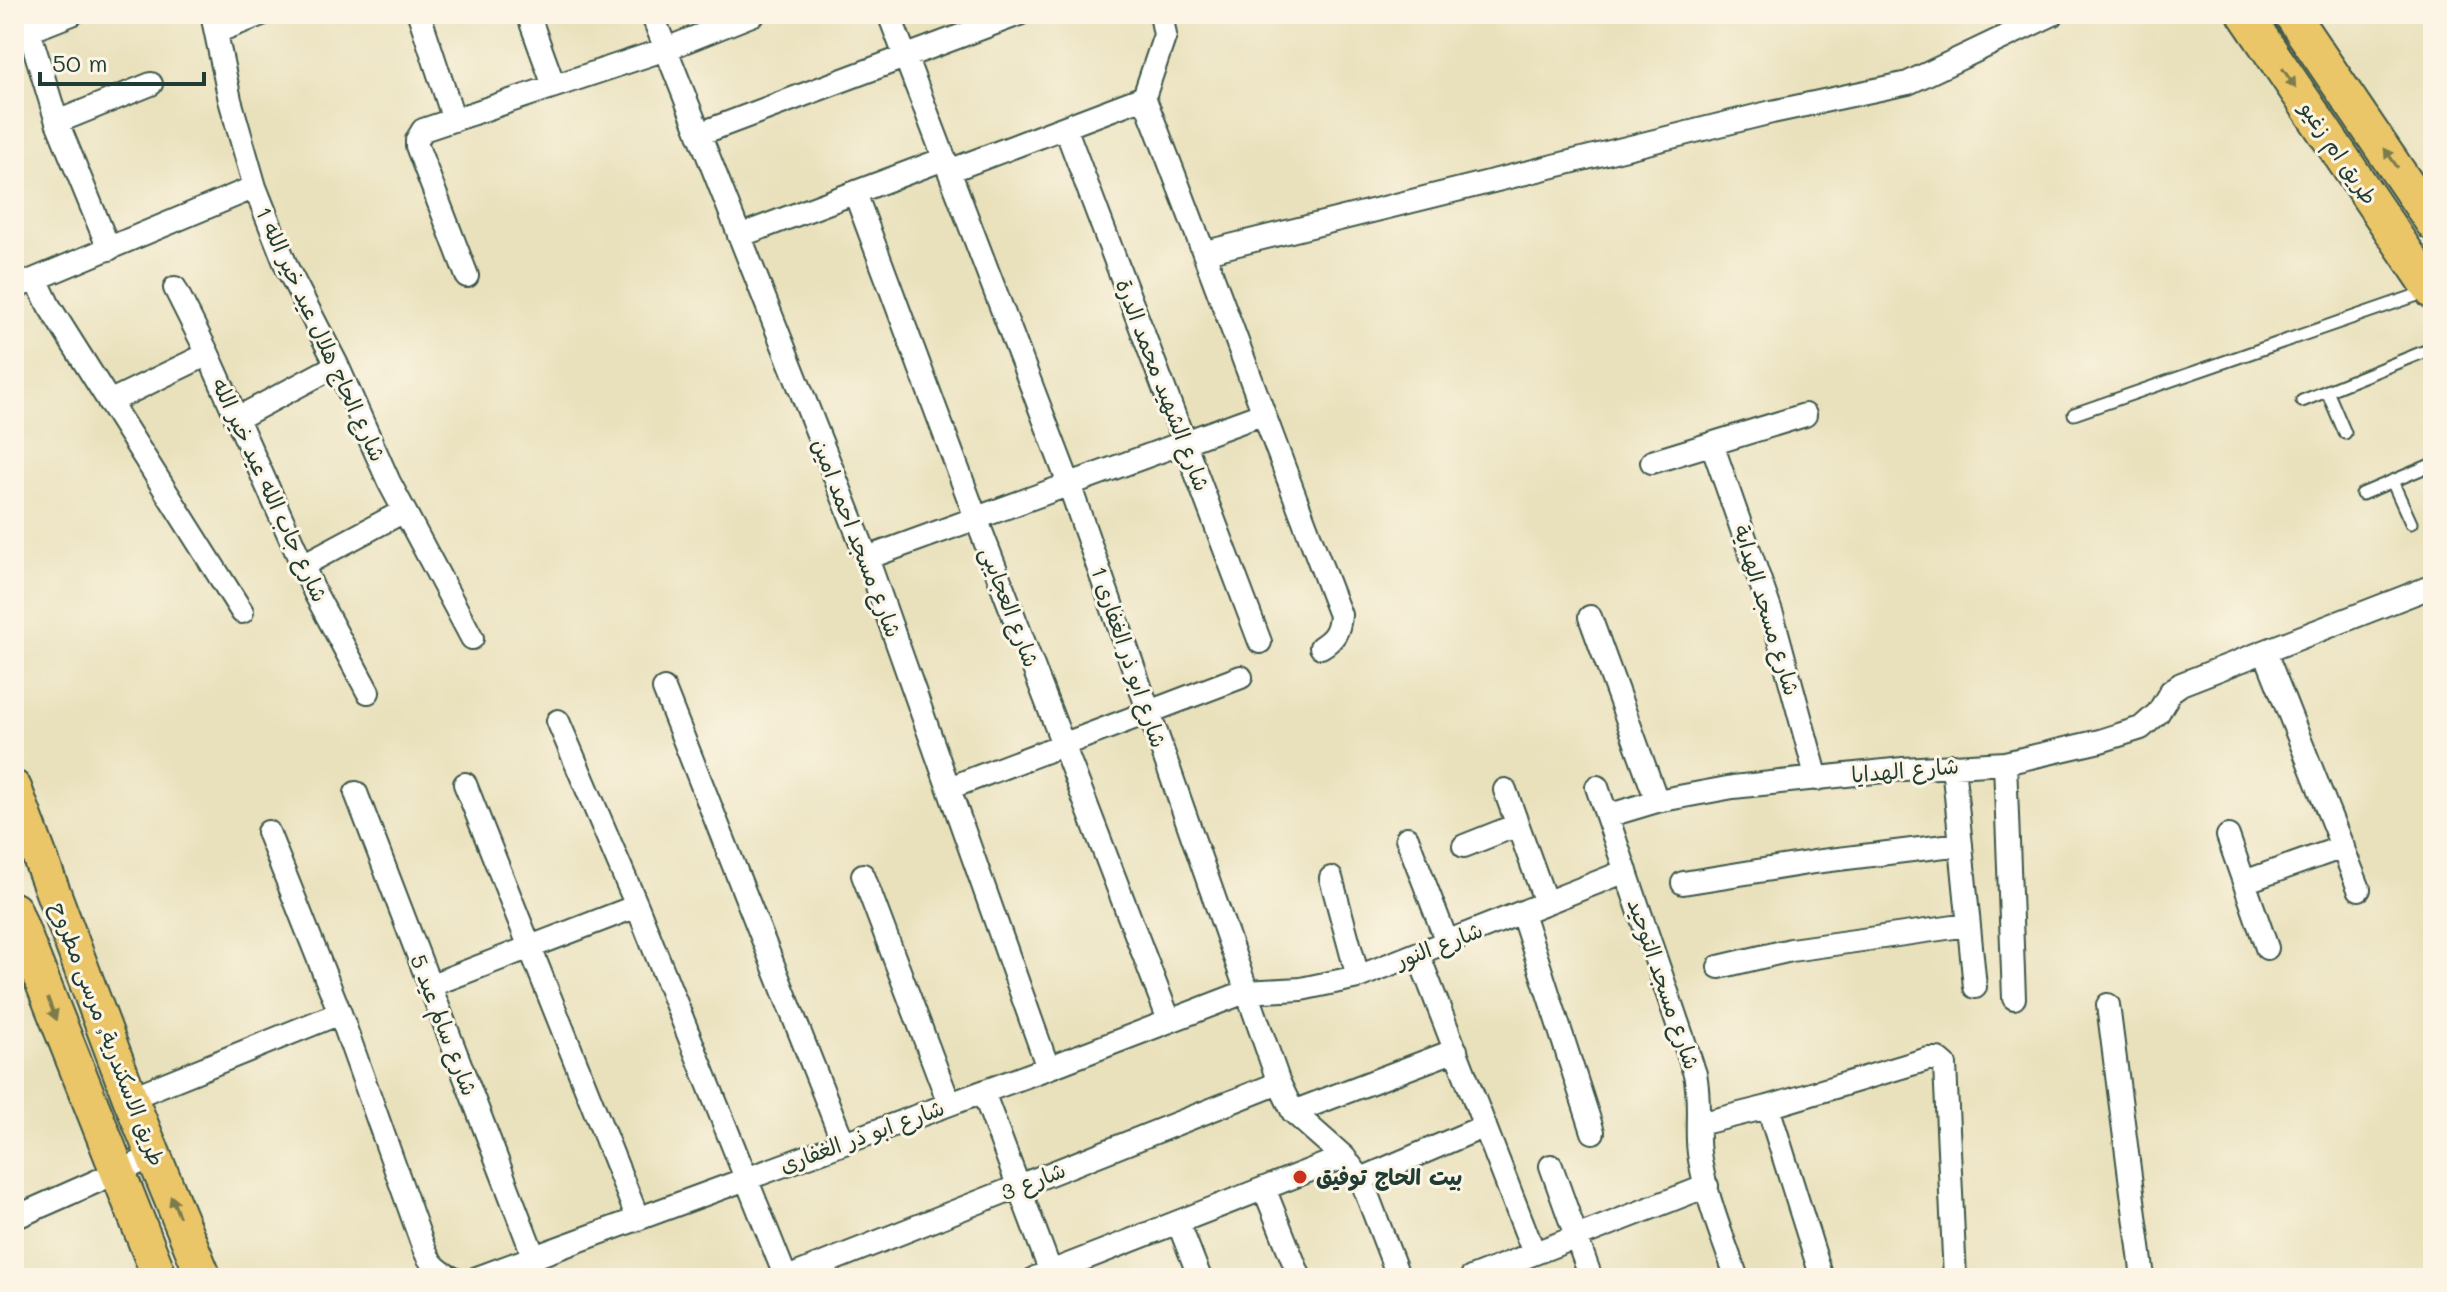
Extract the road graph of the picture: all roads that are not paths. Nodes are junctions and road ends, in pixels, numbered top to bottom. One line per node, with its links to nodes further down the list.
1 (72, 14): 13 (street)
2 (262, 14): 14 (street)
3 (419, 14): 20 (street)
4 (528, 14): 18 (street)
5 (652, 14): 15 (street, شارع مسجد احمد امين)
6 (754, 14): 15 (street)
7 (889, 14): 16 (street, شارع ابو ذر الغفارى 1)
8 (1019, 14): 16 (street)
9 (1161, 14): 19 (street)
10 (2053, 14): 30 (street)
11 (2245, 14): 35 (main road, طريق ام زغيو, one-way to 35)
12 (2291, 14): 27 (main road, طريق ام زغيو, one-way to 12)
13 (27, 22): 21 (street)
14 (214, 23): 25 (street, شارع الحاج هلال عيد خير الله 1)
15 (666, 49): 18 (street); 23 (street, شارع مسجد احمد امين)
16 (907, 57): 23 (street); 24 (street, شارع ابو ذر الغفارى 1)
17 (151, 84): 21 (street)
18 (554, 86): 20 (street)
19 (1144, 97): 22 (street); 30 (street)
20 (454, 120): 31 (street)
21 (57, 122): 29 (street)
22 (1065, 127): 24 (street); 47 (street, شارع الشهيد محمد الدرة)
23 (699, 134): 28 (street, شارع مسجد احمد امين)
24 (946, 165): 26 (street); 52 (street, شارع ابو ذر الغفارى 1)
25 (255, 187): 29 (street); 38 (street, شارع الحاج هلال عيد خير الله 1)
26 (855, 193): 28 (street); 55 (street, شارع العجايبى)
27 (2433, 223)
28 (739, 236): 57 (street, شارع مسجد احمد امين)
29 (109, 249): 32 (street)
30 (1206, 252): 42 (street)
31 (467, 276)
32 (36, 279): 33 (street); 41 (street)
33 (14, 288)
34 (175, 288): 37 (street, شارع جاب الله عيد خير الله)
35 (2432, 291): 43 (lane)
36 (2433, 348): 39 (lane)
37 (208, 354): 41 (street); 45 (street, شارع جاب الله عيد خير الله)
38 (337, 365): 45 (street); 54 (street, شارع الحاج هلال عيد خير الله 1)
39 (2327, 391): 40 (lane); 46 (lane)
40 (2302, 401)
41 (109, 402): 60 (street)
42 (1262, 414): 47 (street); 64 (street)
43 (2074, 414)
44 (1805, 415): 48 (street)
45 (236, 419): 58 (street, شارع جاب الله عيد خير الله)
46 (2345, 433)
47 (1184, 442): 52 (street); 63 (street, شارع الشهيد محمد الدرة)
48 (1712, 444): 49 (street); 74 (street, شارع مسجد الهداية)
49 (1652, 462)
50 (2433, 464): 51 (lane)
51 (2392, 481): 53 (lane); 56 (lane)
52 (1069, 484): 55 (street); 69 (street, شارع ابو ذر الغفارى 1)
53 (2362, 494)
54 (404, 511): 58 (street); 62 (street, شارع الحاج هلال عيد خير الله 1)
55 (976, 518): 57 (street); 71 (street, شارع العجايبى)
56 (2411, 523)
57 (867, 558): 78 (street, شارع مسجد احمد امين)
58 (303, 565): 68 (street, شارع جاب الله عيد خير الله)
59 (2433, 586): 65 (street)
60 (242, 612)
61 (1590, 617): 81 (street)
62 (472, 638)
63 (1260, 642)
64 (1321, 647)
65 (2265, 652): 72 (street, شارع الهدايا); 89 (street)
66 (1241, 677): 69 (street)
67 (664, 689): 125 (street)
68 (368, 692)
69 (1149, 712): 71 (street); 109 (street, شارع ابو ذر الغفارى 1)
70 (558, 721): 97 (street)
71 (1063, 745): 78 (street); 113 (street, شارع العجايبى)
72 (2005, 763): 73 (street, شارع الهدايا); 110 (street)
73 (1953, 765): 74 (street, شارع الهدايا); 87 (street)
74 (1817, 779): 81 (street, شارع الهدايا)
75 (465, 784): 102 (street)
76 (1597, 787): 82 (street, شارع مسجد التوحيد)
77 (14, 788): 118 (main road, طريق الاسكندرية, مرسى مطروح)
78 (949, 788): 115 (street, شارع مسجد احمد امين)
79 (1505, 790): 83 (street)
80 (356, 793): 107 (street, شارع سالم عيد 5)
81 (1657, 801): 82 (street, شارع الهدايا)
82 (1607, 816): 90 (street, شارع مسجد التوحيد)
83 (1517, 825): 88 (street); 96 (street)
84 (268, 832): 112 (street)
85 (2228, 836): 93 (street)
86 (1407, 838): 101 (street)
87 (1961, 844): 94 (street); 100 (street)
88 (1464, 846)
89 (2343, 847): 93 (street); 95 (street)
90 (1626, 871): 96 (street, شارع النور); 122 (street, شارع مسجد التوحيد)
91 (863, 875): 119 (street)
92 (1331, 878): 106 (street)
93 (2244, 882): 103 (street)
94 (1683, 883)
95 (2359, 889)
96 (1546, 903): 99 (street, شارع النور)
97 (637, 906): 102 (street); 130 (street)
98 (14, 910): 129 (main road, طريق الاسكندرية, مرسى مطروح, one-way to 129)
99 (1522, 913): 101 (street, شارع النور); 124 (street)
100 (1968, 925): 105 (street); 108 (street)
101 (1447, 942): 104 (street, شارع النور)
102 (530, 947): 107 (street); 136 (street)
103 (2267, 948)
104 (1418, 954): 106 (street, شارع النور); 114 (street)
105 (1719, 967)
106 (1358, 977): 109 (street, شارع النور)
107 (429, 986): 140 (street, شارع سالم عيد 5)
108 (1975, 987)
109 (1245, 992): 113 (street, شارع ابو ذر الغفارى); 116 (street, شارع ابو ذر الغفارى 1)
110 (2014, 998)
111 (2108, 1005): 155 (street)
112 (340, 1013): 118 (street); 146 (street)
113 (1169, 1020): 115 (street, شارع ابو ذر الغفارى)
114 (1456, 1050): 121 (street); 123 (street)
115 (1048, 1068): 117 (street, شارع ابو ذر الغفارى)
116 (1279, 1083): 121 (street, شارع ابو ذر الغفارى 1); 133 (street, شارع 3)
117 (983, 1092): 119 (street, شارع ابو ذر الغفارى); 133 (street)
118 (130, 1098): 126 (main road, طريق الاسكندرية, مرسى مطروح)
119 (949, 1103): 125 (street, شارع ابو ذر الغفارى)
120 (1768, 1107): 122 (street); 142 (street); 154 (street)
121 (1293, 1112): 127 (street, شارع ابو ذر الغفارى 1)
122 (1699, 1124): 132 (street, شارع مسجد التوحيد)
123 (1485, 1126): 131 (street); 139 (street)
124 (1593, 1132)
125 (843, 1142): 130 (street, شارع ابو ذر الغفارى)
126 (154, 1156): 129 (street); 145 (main road, طريق الاسكندرية, مرسى مطروح, one-way to 126)
127 (1344, 1157): 131 (street, شارع ابو ذر الغفارى 1); 134 (street)
128 (1551, 1166): 138 (street)
129 (117, 1174): 135 (street); 144 (main road, طريق الاسكندرية, مرسى مطروح)
130 (746, 1179): 136 (street, شارع ابو ذر الغفارى); 148 (street)
131 (1361, 1179): 151 (street, شارع ابو ذر الغفارى 1)
132 (1707, 1186): 138 (street); 153 (street, شارع مسجد التوحيد)
133 (1019, 1187): 141 (street); 148 (street, شارع 3)
134 (1264, 1188): 137 (street); 150 (street)
135 (14, 1218)
136 (638, 1219): 140 (street, شارع ابو ذر الغفارى)
137 (1178, 1222): 141 (street); 149 (street)
138 (1576, 1236): 139 (street); 152 (street)
139 (1534, 1253): 143 (street)
140 (532, 1265): 147 (street, شارع ابو ذر الغفارى)
141 (1046, 1276)
142 (1955, 1276)
143 (1474, 1277)
144 (160, 1278)
145 (204, 1278)
146 (452, 1278)
147 (477, 1278)
148 (786, 1278)
149 (1200, 1278)
150 (1300, 1278)
151 (1399, 1278)
152 (1591, 1278)
153 (1737, 1278)
154 (1822, 1278)
155 (2143, 1278)

